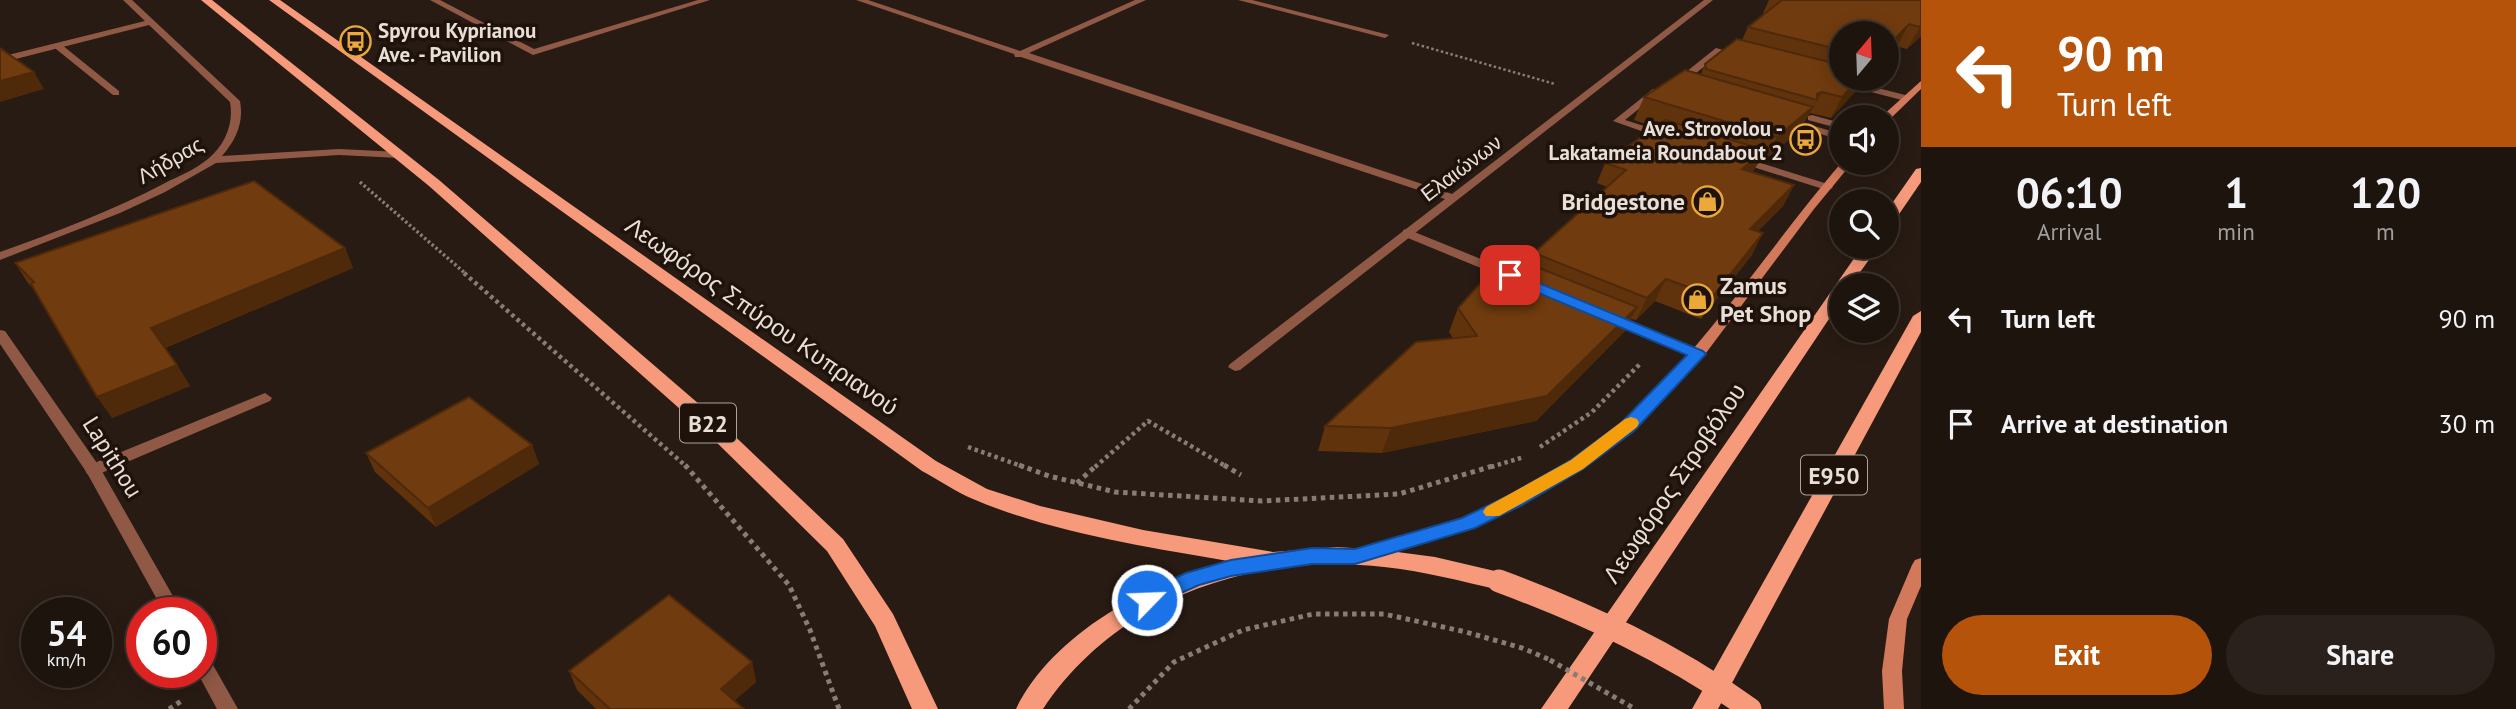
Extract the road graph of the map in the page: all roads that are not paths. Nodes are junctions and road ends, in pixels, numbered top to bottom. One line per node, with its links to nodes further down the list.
1 (127, 0): 10 (street, Λήδρας)
2 (206, 0): 25 (main road, B22)
3 (274, 0): 44 (main road, Λεωφόρος Σπύρου Κυπριανού)
4 (434, 0): 5 (street)
5 (706, 0)
6 (860, 0): 13 (street)
7 (1142, 0): 13 (street)
8 (1242, 0): 11 (street)
9 (1708, 0): 30 (street, Ελαιώνων)
10 (151, 22): 12 (street); 26 (street, Λήδρας)
11 (1385, 35)
12 (59, 47): 15 (street); 18 (street)
13 (1018, 55): 30 (street)
14 (1745, 57): 23 (street)
15 (0, 60)
16 (1826, 78): 19 (street)
17 (1921, 84): 19 (main road)
18 (116, 93)
19 (1906, 98): 20 (main road)
20 (1899, 105)
21 (1829, 124): 22 (street)
22 (1829, 133)
23 (1670, 138)
24 (1722, 154): 29 (street)
25 (400, 155): 26 (street); 49 (main road, B22)
26 (214, 160): 33 (street, Λήδρας)
27 (1921, 172): 31 (main road)
28 (1837, 175): 29 (main road)
29 (1827, 187): 39 (main road)
30 (1453, 198): 32 (street, Ελαιώνων)
31 (1899, 204)
32 (1407, 233): 34 (street); 40 (street, Ελαιώνων)
33 (0, 256)
34 (1523, 281)
35 (1829, 306): 51 (main road, Λεωφόρος Στροβόλου)
36 (1600, 313): 39 (street)
37 (1921, 316): 52 (main road, E950)
38 (0, 334): 42 (street, Lapithou)
39 (1698, 354): 43 (main road)
40 (1235, 367)
41 (265, 398): 42 (street)
42 (93, 470): 46 (street, Lapithou)
43 (1355, 557): 44 (main road); 53 (main road, bridge)
44 (1271, 560): 50 (main road)
45 (1921, 565): 54 (main road)
46 (165, 597)
47 (216, 688): 48 (street)
48 (228, 709)
49 (925, 709)
50 (1029, 709)
51 (1554, 709)
52 (1705, 709)
53 (1750, 709)
54 (1894, 709)

